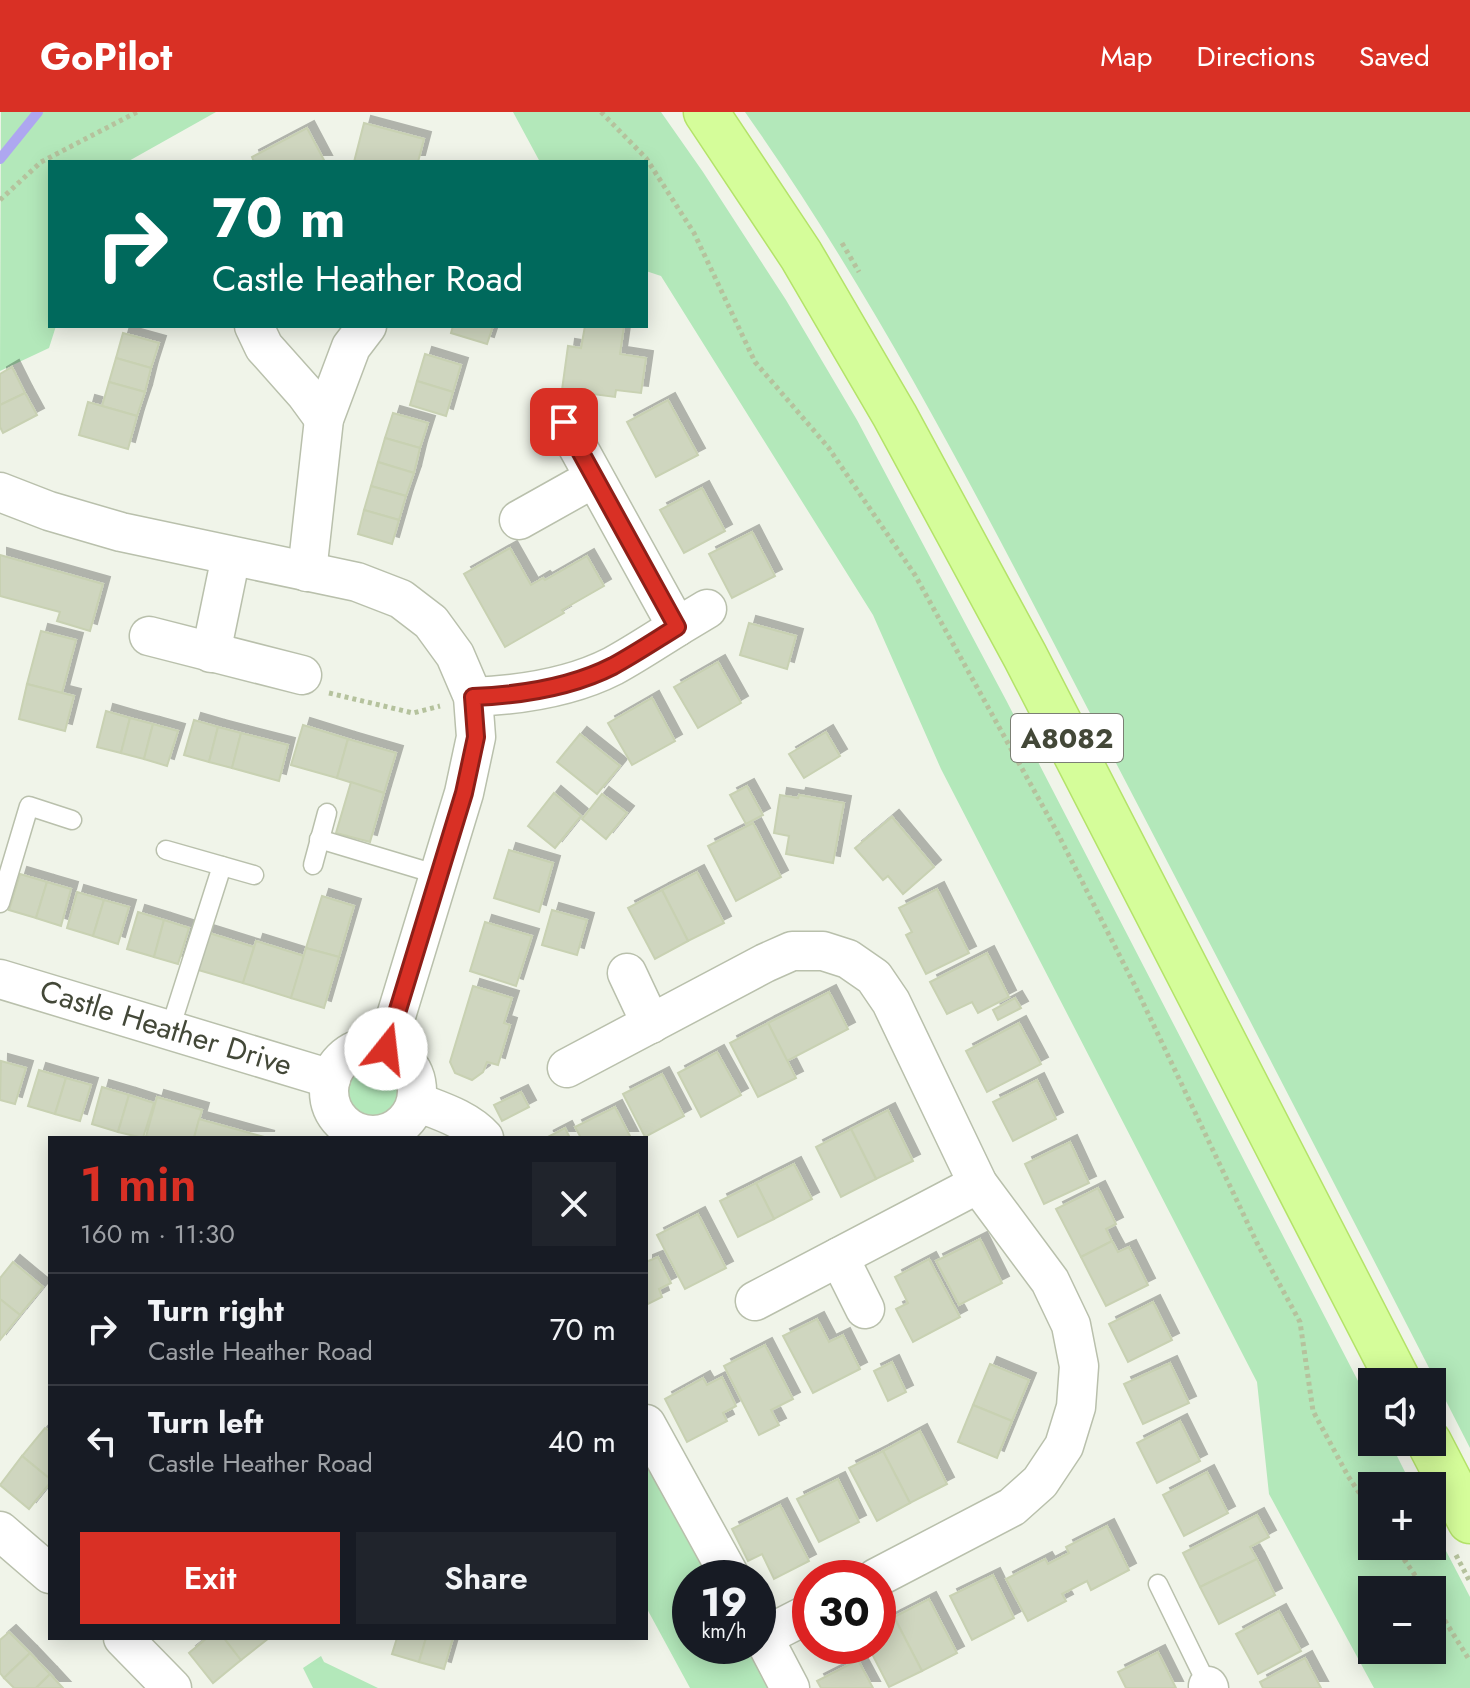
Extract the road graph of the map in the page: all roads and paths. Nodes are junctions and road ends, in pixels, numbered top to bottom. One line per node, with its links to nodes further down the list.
1 (137, 112): 6 (path)
2 (601, 112): 4 (path)
3 (706, 112): 43 (main road, A8082)
4 (647, 160)
5 (648, 161): 46 (path)
6 (0, 200)
7 (255, 328): 9 (street)
8 (365, 328): 9 (street)
9 (324, 419): 15 (street)
10 (564, 422): 11 (street)
11 (594, 478): 13 (street); 19 (street)
12 (0, 492): 14 (street)
13 (519, 520)
14 (231, 556): 15 (street); 17 (street)
15 (307, 572): 19 (street)
16 (149, 636): 17 (street)
17 (211, 653): 18 (street)
18 (302, 675): 19 (path)
19 (473, 697): 27 (street)
20 (327, 813): 22 (lane)
21 (72, 820): 28 (lane)
22 (319, 839): 24 (lane); 27 (lane)
23 (166, 850): 25 (lane)
24 (313, 865)
25 (222, 866): 26 (lane); 32 (lane)
26 (254, 875)
27 (439, 875): 33 (street)
28 (0, 903)
29 (627, 973): 31 (street)
30 (0, 979): 32 (street, Castle Heather Drive)
31 (651, 1024): 34 (street); 39 (street)
32 (170, 1029): 35 (street, Castle Heather Drive)
33 (386, 1049): 35 (street, Castle Heather Drive); 36 (street)
34 (567, 1068)
35 (331, 1079): 37 (street, Castle Heather Drive)
36 (417, 1102): 37 (street, Castle Heather Drive); 38 (street)
37 (358, 1136)
38 (482, 1136)
39 (978, 1184): 40 (street); 50 (street)
40 (839, 1257): 41 (street); 42 (street)
41 (755, 1301)
42 (865, 1309)
43 (1392, 1368)
44 (648, 1428): 49 (street)
45 (1436, 1456): 47 (main road)
46 (1358, 1491)
47 (1470, 1521)
48 (0, 1531): 51 (street)
49 (721, 1560)
50 (896, 1568)
51 (48, 1572)
52 (1158, 1584): 57 (lane)
53 (1446, 1622): 56 (path)
54 (125, 1640): 58 (street)
55 (776, 1661): 59 (street)
56 (1470, 1661)
57 (1208, 1687)
58 (172, 1688)
59 (790, 1688)

